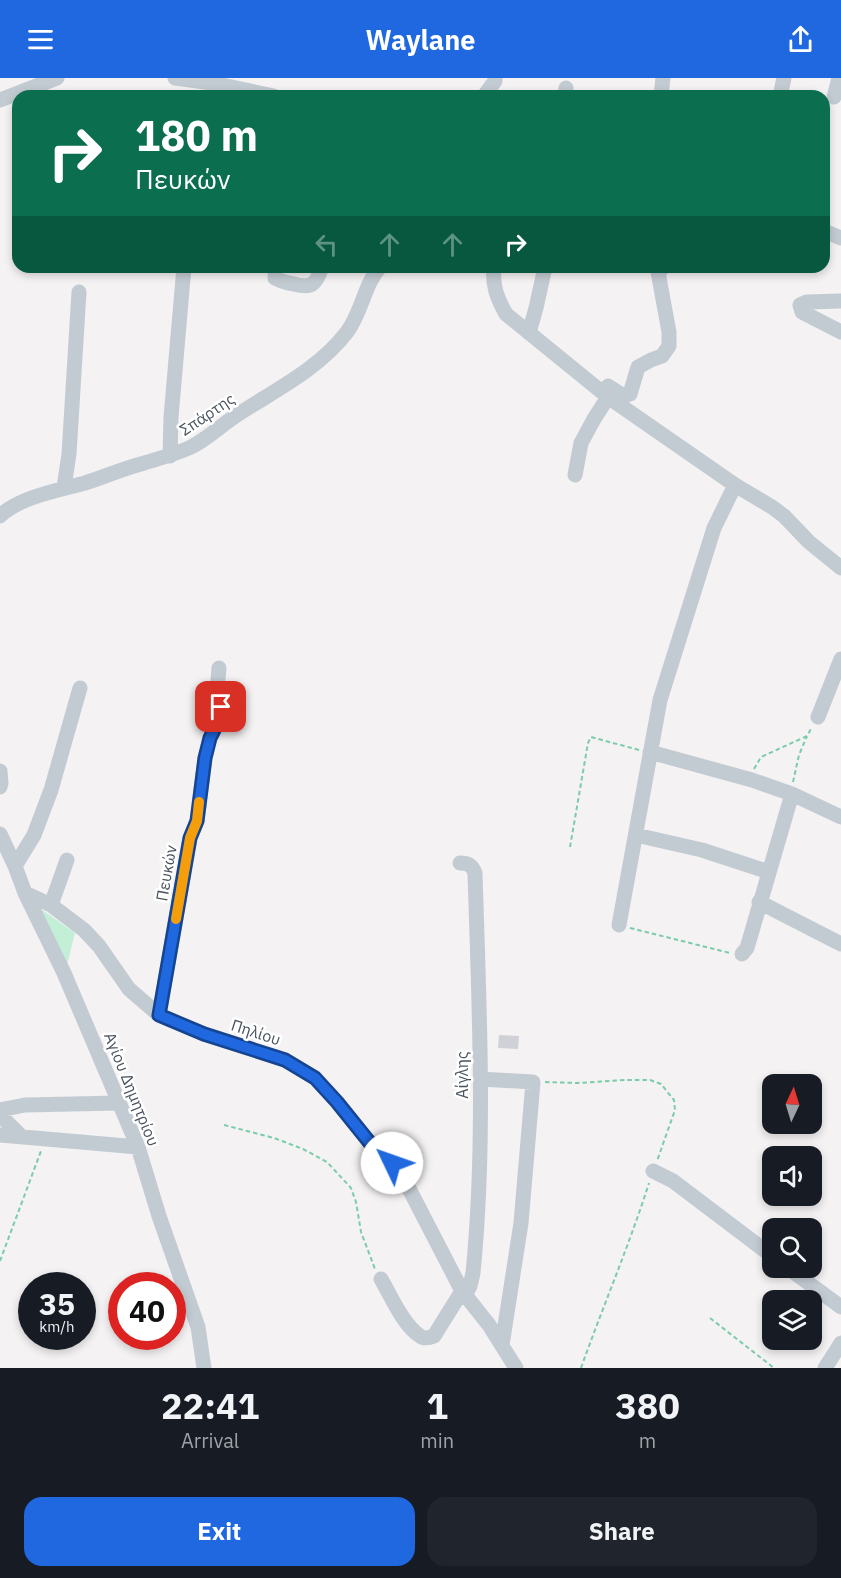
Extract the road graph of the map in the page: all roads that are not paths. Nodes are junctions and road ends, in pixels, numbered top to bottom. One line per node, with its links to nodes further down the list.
1 (57, 78): 4 (street)
2 (175, 78): 5 (street)
3 (839, 78): 6 (street)
4 (26, 90)
5 (211, 90)
6 (834, 97)
7 (183, 273): 22 (street)
8 (275, 273): 9 (street)
9 (319, 273)
10 (376, 273): 22 (street, Σπάρτης)
11 (494, 273): 17 (street)
12 (544, 273): 17 (street)
13 (658, 273): 19 (street)
14 (79, 292): 25 (street)
15 (841, 301): 16 (street)
16 (841, 332)
17 (529, 333): 18 (street)
18 (582, 375): 19 (street); 20 (street)
19 (630, 394): 21 (street)
20 (608, 397): 21 (street); 23 (street)
21 (646, 423): 24 (street)
22 (170, 456): 25 (street, Σπάρτης)
23 (575, 475)
24 (735, 485): 27 (street); 32 (street)
25 (63, 487): 26 (street, Σπάρτης)
26 (0, 516)
27 (841, 568)
28 (841, 661): 31 (street)
29 (219, 668): 49 (street, Πευκών)
30 (80, 688): 39 (street)
31 (818, 717)
32 (650, 752): 35 (street); 38 (street)
33 (0, 771): 34 (street)
34 (0, 787)
35 (792, 794): 36 (street); 42 (street)
36 (841, 817)
37 (0, 834): 39 (street, Αγίου Δημητρίου)
38 (636, 835): 42 (street); 46 (street)
39 (8, 856): 43 (street, Αγίου Δημητρίου)
40 (67, 860): 45 (street)
41 (460, 863): 50 (street, Αίγλης)
42 (769, 872): 44 (street)
43 (25, 893): 45 (street, Πηλίου); 51 (street, Αγίου Δημητρίου)
44 (759, 902): 47 (street); 48 (street)
45 (51, 905): 49 (street, Πηλίου)
46 (619, 925)
47 (841, 944)
48 (742, 954)
49 (159, 1015): 61 (street, Πηλίου)
50 (480, 1079): 61 (street, Αίγλης); 64 (street)
51 (119, 1103): 52 (street); 56 (street, Αγίου Δημητρίου)
52 (0, 1110)
53 (0, 1115): 55 (street)
54 (0, 1135): 55 (street)
55 (22, 1137): 56 (street)
56 (138, 1147): 65 (street, Αγίου Δημητρίου)
57 (653, 1171): 58 (street)
58 (762, 1248)
59 (802, 1278): 62 (street)
60 (381, 1279): 61 (street, Αίγλης)
61 (463, 1294): 64 (street, Πηλίου)
62 (841, 1307)
63 (841, 1343): 67 (street)
64 (502, 1345): 66 (street, Πηλίου)
65 (204, 1368)
66 (516, 1368)
67 (825, 1368)

